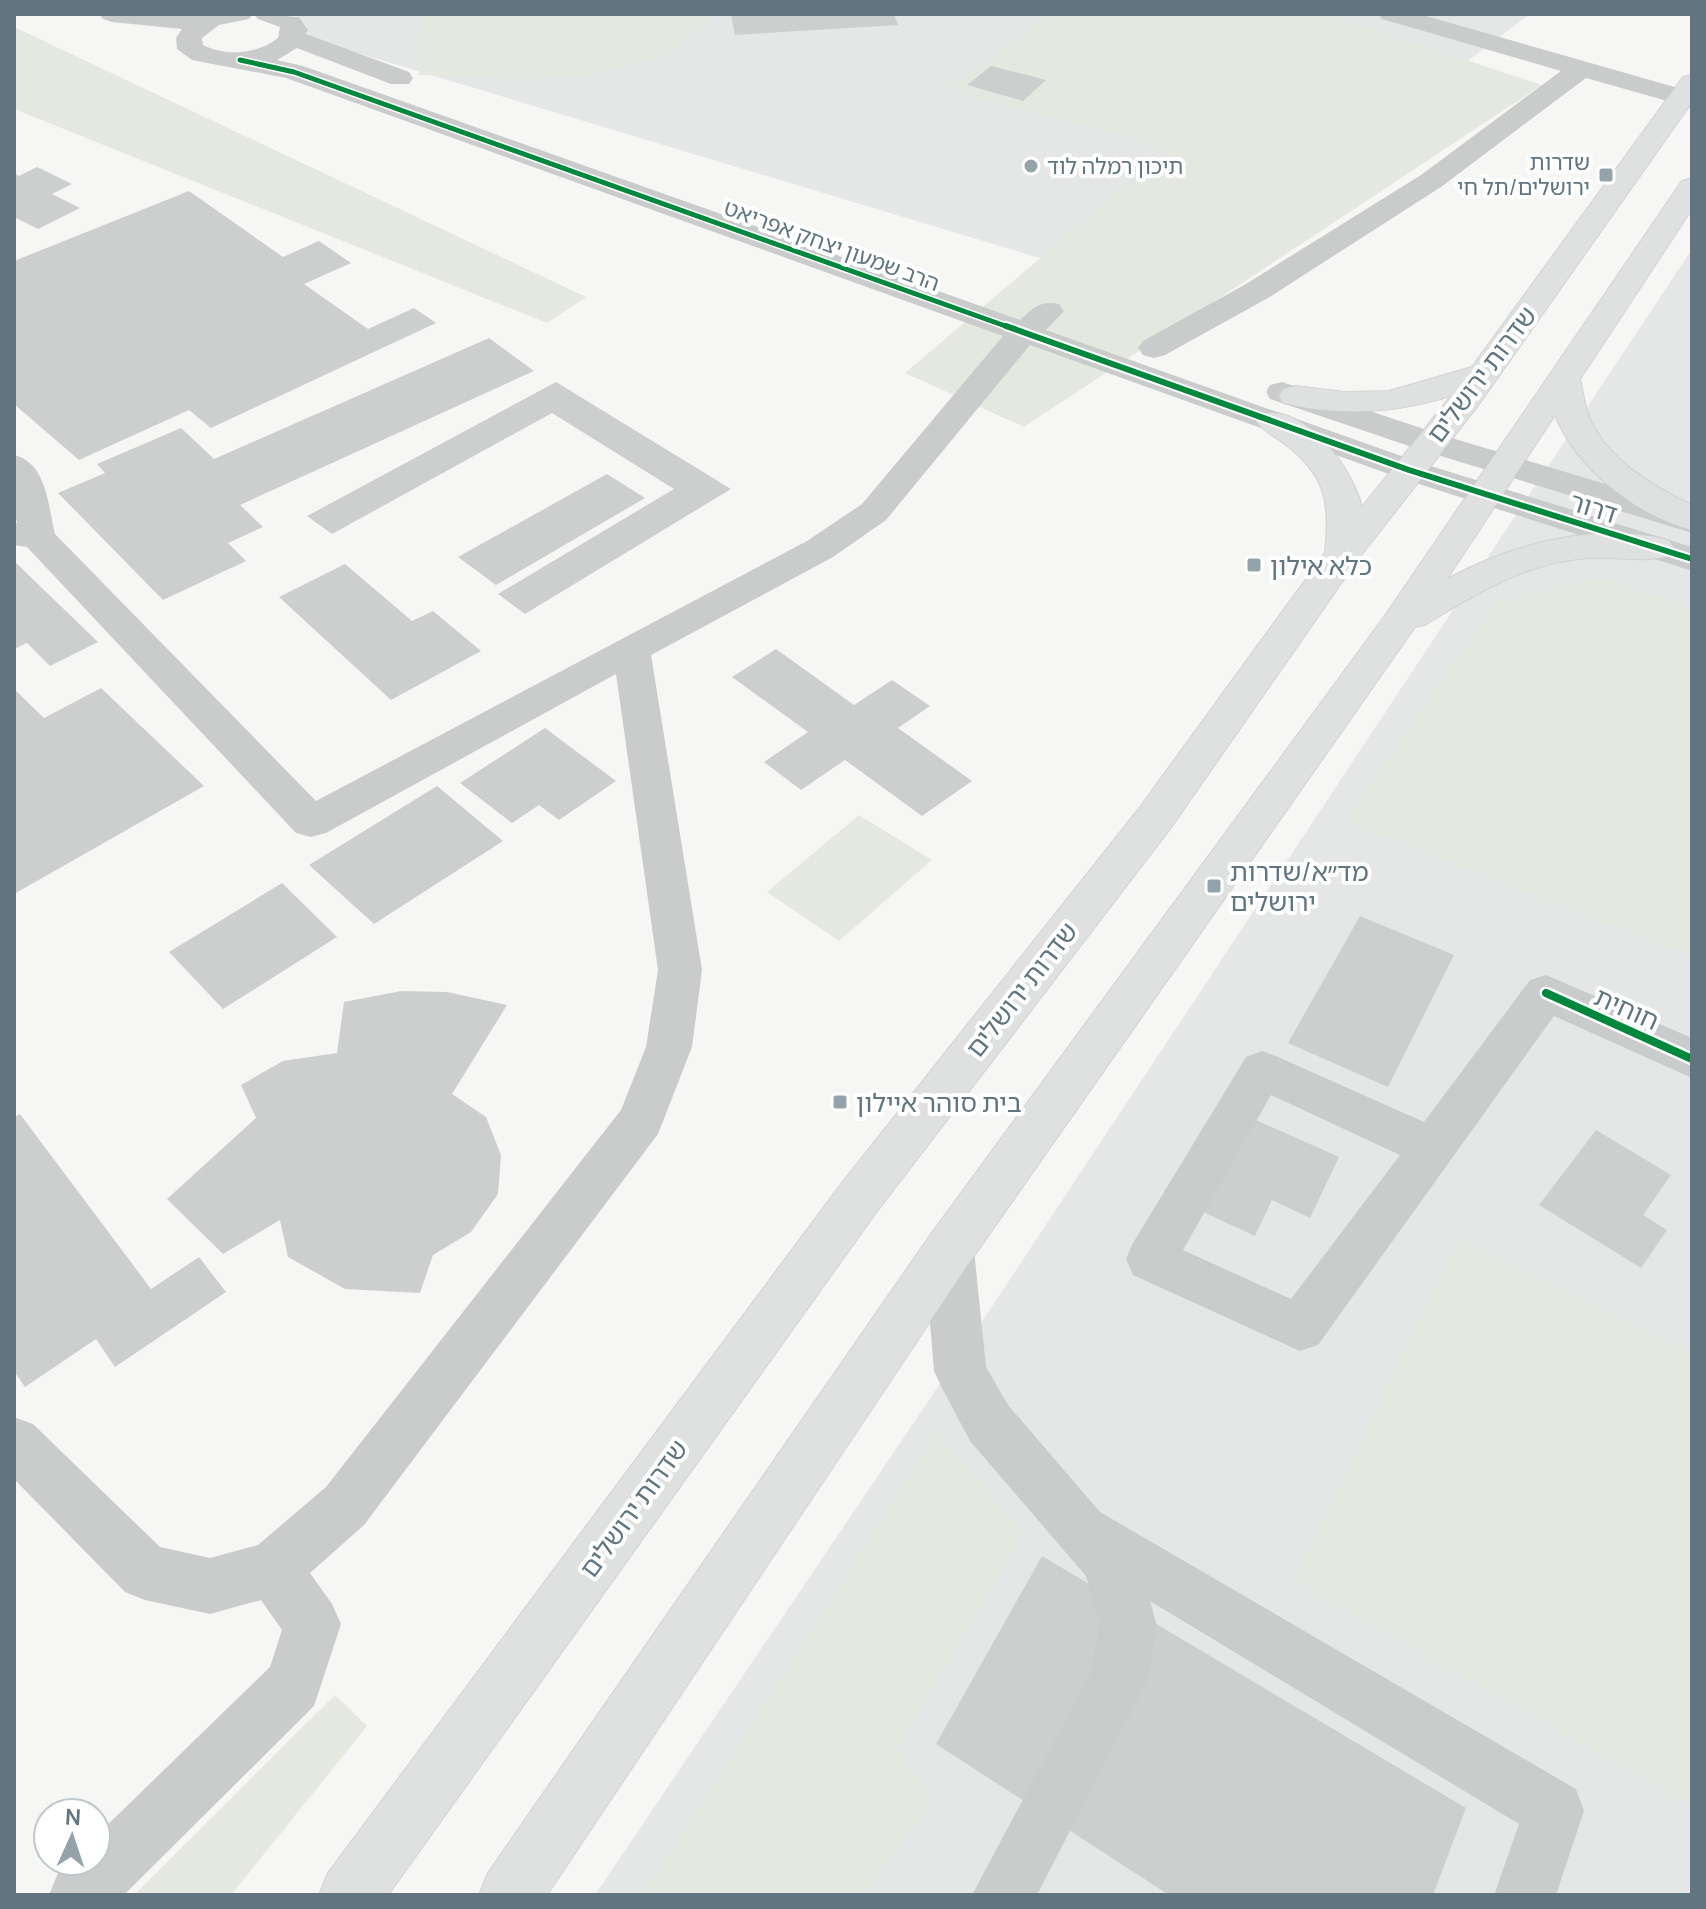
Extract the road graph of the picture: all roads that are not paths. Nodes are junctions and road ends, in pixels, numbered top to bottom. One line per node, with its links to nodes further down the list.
1 (110, 14): 5 (street); 7 (street)
2 (240, 14): 5 (street)
3 (267, 14): 6 (street)
4 (1391, 14): 9 (street)
5 (203, 23): 7 (street)
6 (293, 38): 8 (street); 10 (street)
7 (190, 49): 8 (street, הרב שמעון יצחק אפריאט)
8 (240, 60): 13 (street, הרב שמעון יצחק אפריאט)
9 (1582, 68): 11 (street); 14 (street)
10 (434, 90)
11 (1689, 94): 15 (main road, שדרות ירושלים)
12 (1692, 187): 16 (main road)
13 (1041, 316): 18 (street, הרב שמעון יצחק אפריאט); 29 (street)
14 (1196, 362)
15 (1483, 374): 18 (main road); 19 (main road, שדרות ירושלים)
16 (1564, 380): 21 (main road); 23 (main road)
17 (1252, 382): 18 (street, הרב שמעון יצחק אפריאט)
18 (1284, 408): 19 (street, הרב שמעון יצחק אפריאט); 26 (main road)
19 (1420, 456): 21 (street, דרור); 22 (street, דרור); 26 (main road, שדרות ירושלים)
20 (14, 465): 24 (street)
21 (1505, 466): 22 (main road); 23 (street, דרור)
22 (1484, 494): 25 (street, דרור); 28 (main road)
23 (1692, 521)
24 (26, 535): 29 (street)
25 (1656, 548): 27 (street, דרור); 28 (main road)
26 (1343, 554): 37 (main road, שדרות ירושלים)
27 (1692, 559)
28 (1397, 626): 32 (main road)
29 (631, 649): 35 (street)
30 (1692, 1059): 31 (street, חוחית)
31 (1433, 1148): 31 (street)
32 (949, 1250): 34 (street); 38 (main road)
33 (14, 1442): 35 (street)
34 (1075, 1525): 39 (street); 40 (street)
35 (273, 1569): 36 (street)
36 (80, 1895)
37 (350, 1895)
38 (510, 1895)
39 (1003, 1895)
40 (1525, 1895)

